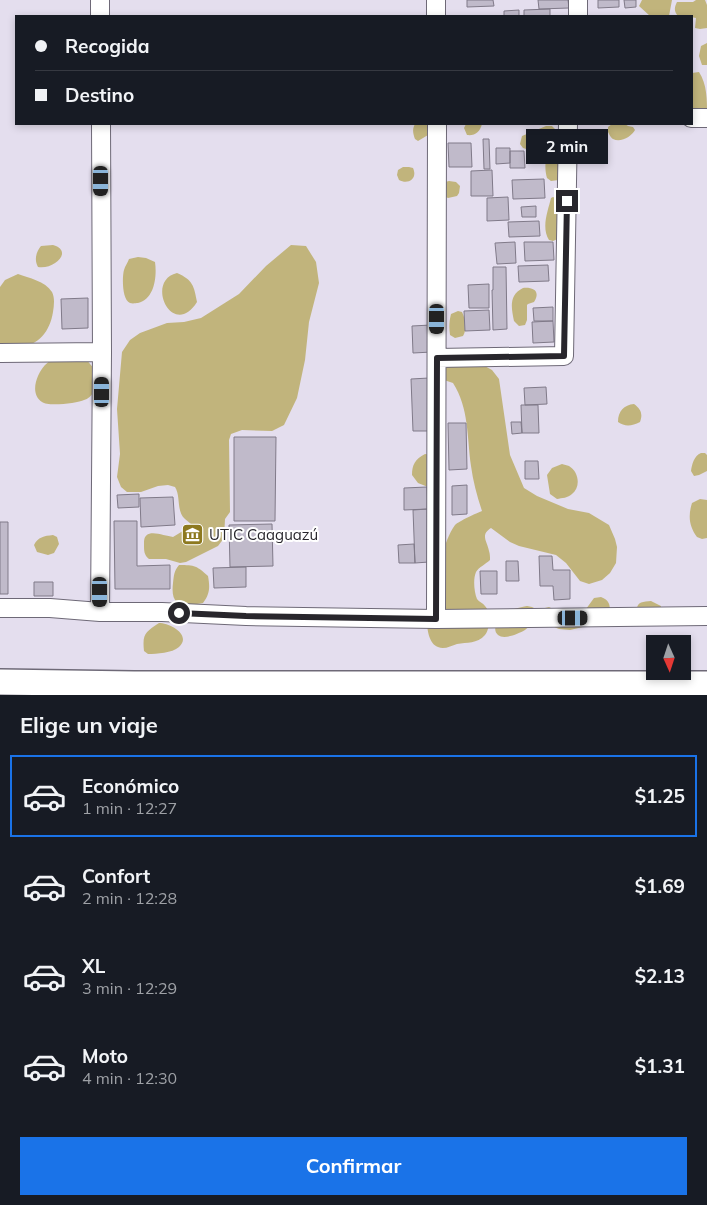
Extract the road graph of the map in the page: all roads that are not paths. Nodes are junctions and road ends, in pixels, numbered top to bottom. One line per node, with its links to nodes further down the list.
1 (100, 0): 4 (street)
2 (436, 0): 5 (street)
3 (578, 0): 6 (street)
4 (100, 15)
5 (436, 15)
6 (578, 15)
7 (693, 118): 8 (street)
8 (707, 118)
9 (101, 125): 13 (street)
10 (437, 125): 14 (street)
11 (568, 125): 14 (street)
12 (0, 352): 13 (street)
13 (102, 352): 16 (street)
14 (437, 358): 18 (street)
15 (0, 608): 16 (street)
16 (100, 612): 18 (street)
17 (707, 616): 18 (street)
18 (436, 619)
19 (0, 682): 20 (highway)
20 (707, 684)

